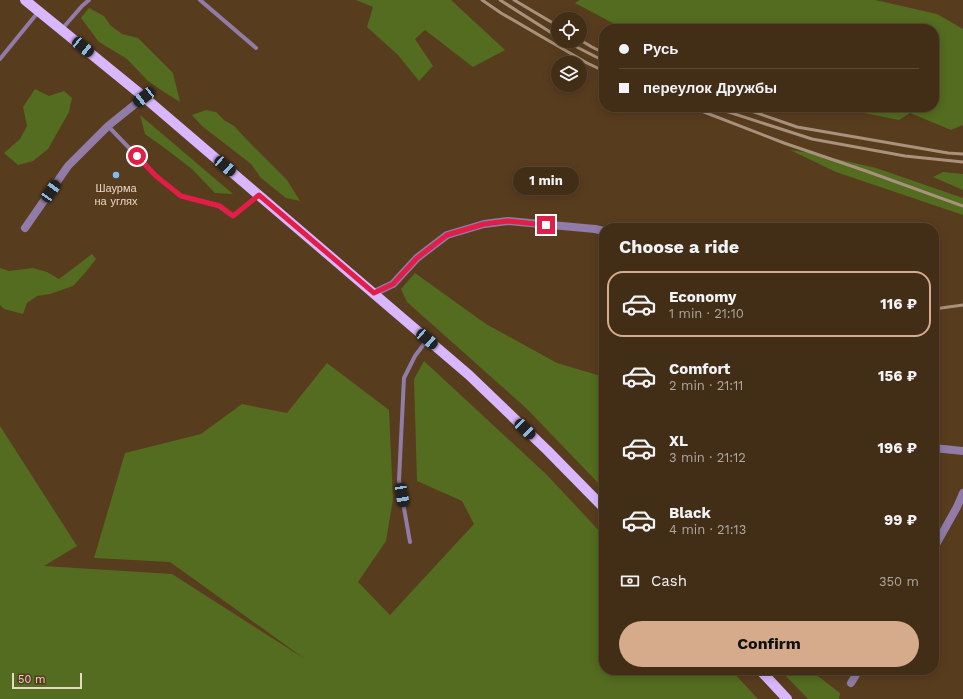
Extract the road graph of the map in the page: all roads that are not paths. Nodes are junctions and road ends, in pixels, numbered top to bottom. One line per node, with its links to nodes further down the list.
1 (25, 0): 4 (main road)
2 (89, 0): 5 (lane)
3 (200, 0): 6 (lane)
4 (40, 11): 5 (main road); 7 (lane)
5 (62, 29): 8 (main road)
6 (256, 48)
7 (0, 59)
8 (144, 97): 9 (street); 10 (main road)
9 (108, 126): 10 (lane); 11 (street)
10 (259, 195): 13 (main road)
11 (25, 228)
12 (599, 230): 13 (street)
13 (374, 293): 14 (main road)
14 (427, 339): 18 (main road); 20 (lane)
15 (939, 448): 16 (street)
16 (963, 450)
17 (963, 493): 19 (street)
18 (599, 503)
19 (939, 539)
20 (410, 542)
21 (765, 675): 24 (main road)
22 (856, 675): 23 (street)
23 (851, 683)
24 (787, 699)

